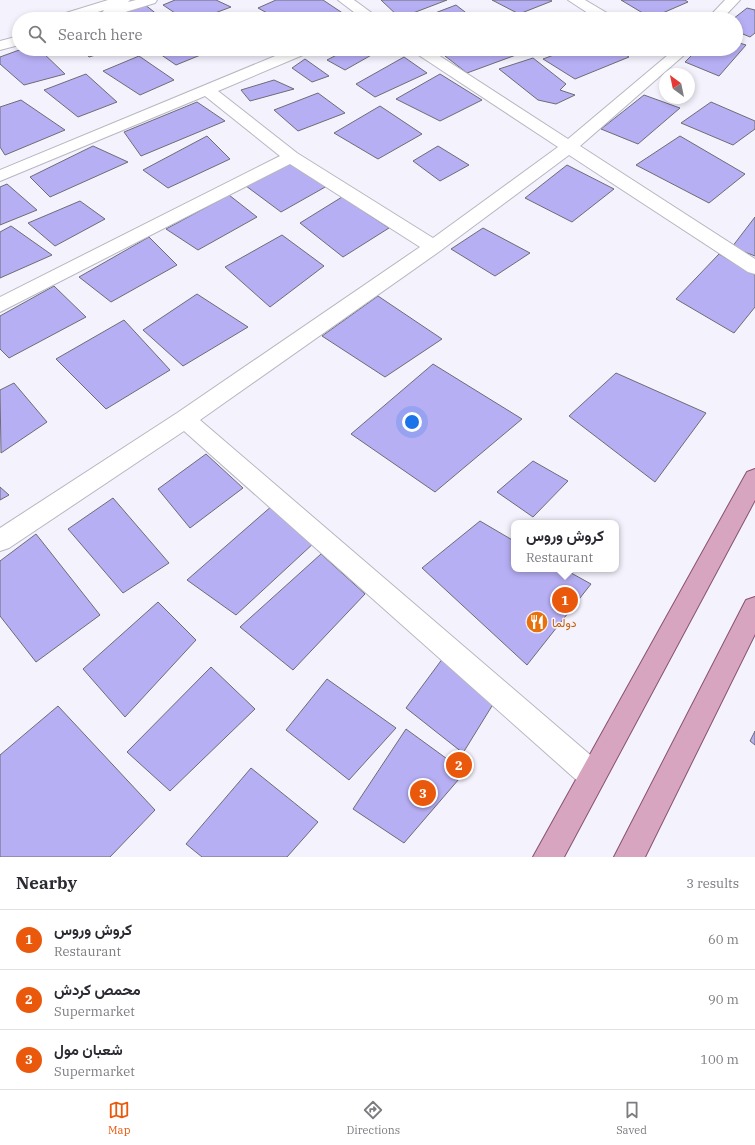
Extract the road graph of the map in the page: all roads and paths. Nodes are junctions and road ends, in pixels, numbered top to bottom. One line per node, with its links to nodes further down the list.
1 (75, 0): 7 (street)
2 (123, 0): 8 (street)
3 (150, 0): 9 (street)
4 (345, 0): 10 (street)
5 (575, 0): 11 (street)
6 (733, 0): 12 (street)
7 (86, 12)
8 (98, 12)
9 (104, 12)
10 (363, 12)
11 (595, 12)
12 (721, 12)
13 (12, 34): 14 (street)
14 (0, 37)
15 (12, 42): 16 (street)
16 (0, 46)
17 (288, 56): 20 (street)
18 (430, 56): 21 (street)
19 (672, 56): 21 (street)
20 (207, 90): 22 (street); 23 (street)
21 (569, 147): 24 (street); 25 (street)
22 (291, 157): 24 (street); 26 (street)
23 (0, 176)
24 (433, 247): 27 (street)
25 (755, 268)
26 (0, 305)
27 (185, 419): 29 (street); 31 (street)
28 (755, 478): 31 (main road)
29 (0, 541)
30 (755, 608): 33 (main road)
31 (592, 775): 32 (main road)
32 (548, 857)
33 (629, 857)

